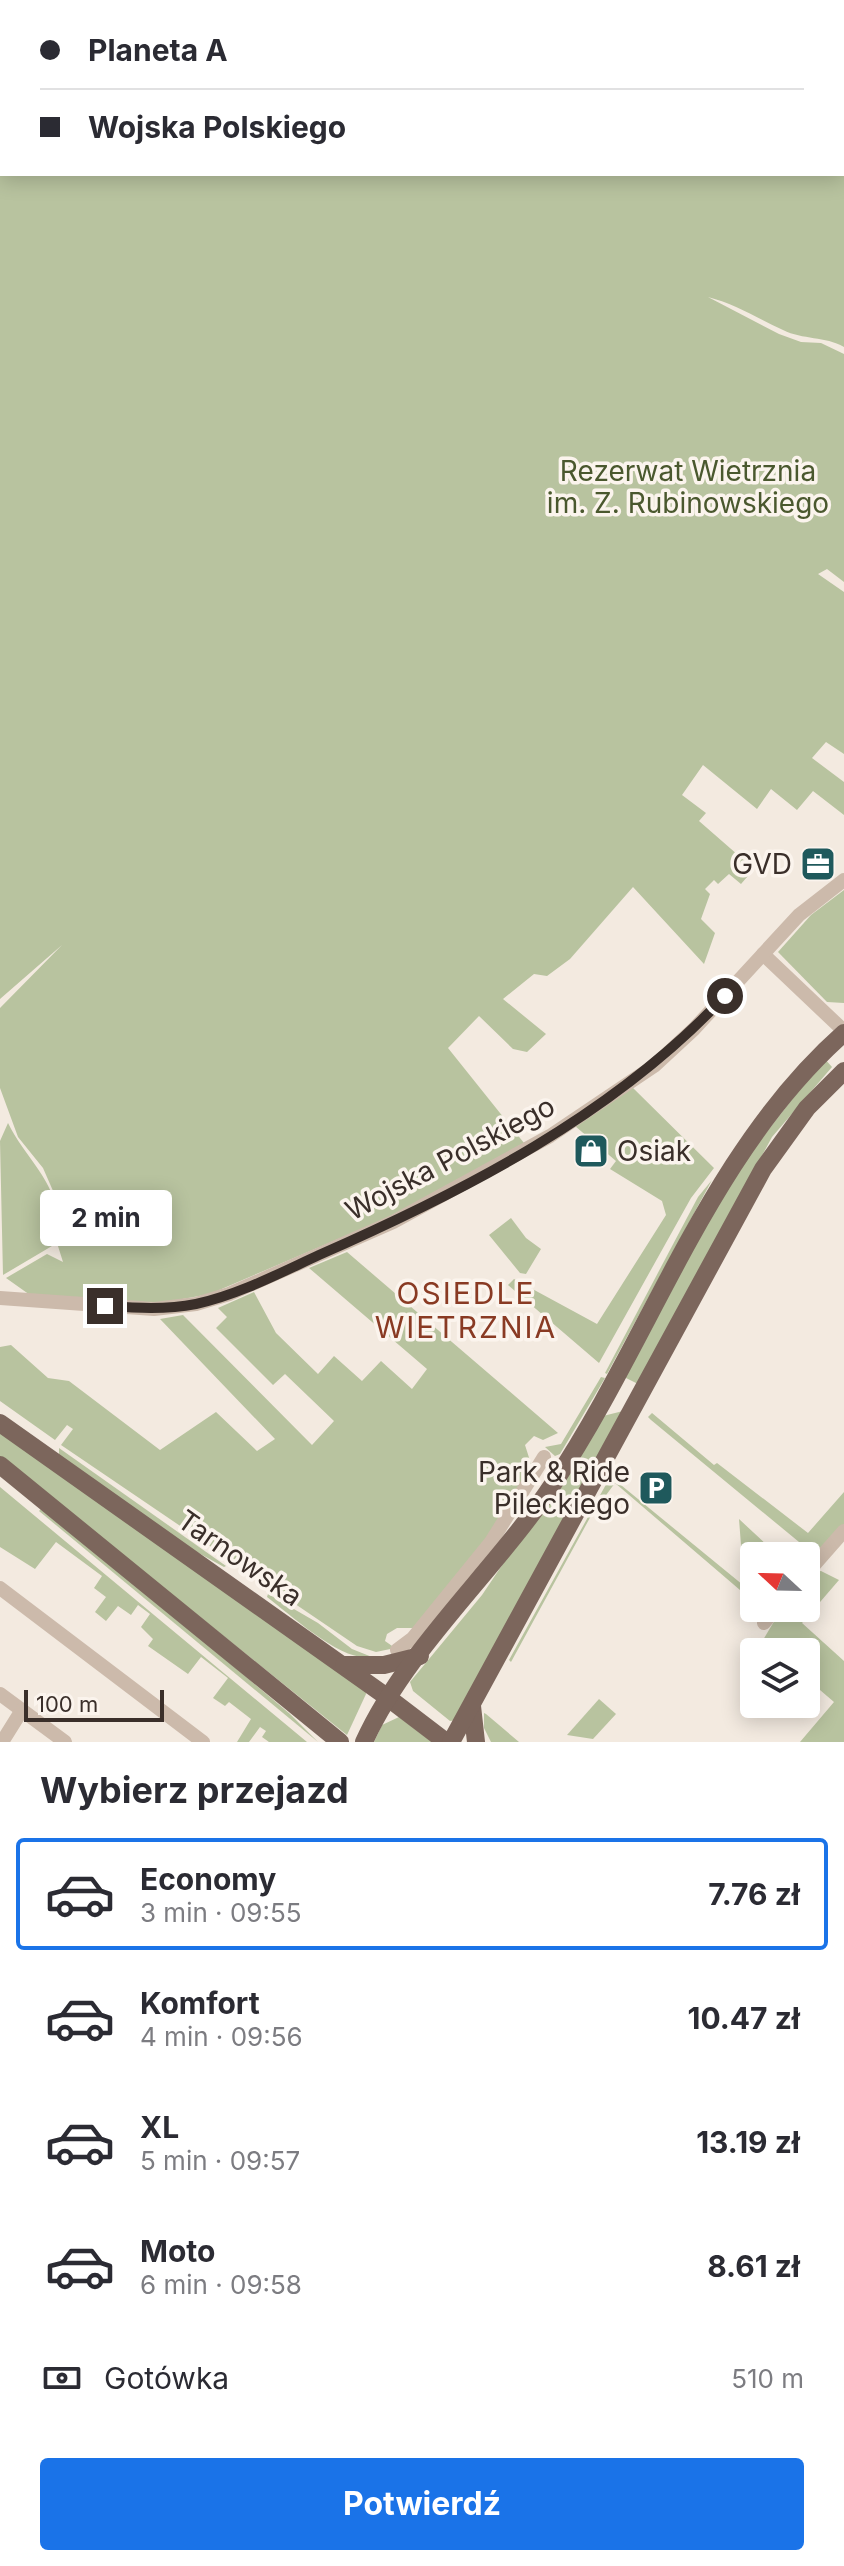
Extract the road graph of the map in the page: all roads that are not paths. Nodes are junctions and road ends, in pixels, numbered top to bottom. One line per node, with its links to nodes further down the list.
1 (844, 880): 2 (street, Wojska Polskiego)
2 (763, 954): 3 (street); 5 (street, Wojska Polskiego)
3 (844, 1032): 12 (main road)
4 (844, 1071): 16 (main road)
5 (1, 1295)
6 (0, 1423): 13 (main road, Tarnowska)
7 (544, 1457): 12 (street)
8 (0, 1465): 18 (main road)
9 (844, 1531): 10 (street)
10 (820, 1558)
11 (0, 1588): 21 (street)
12 (405, 1647): 13 (main road); 15 (main road)
13 (343, 1665): 15 (main road, Tarnowska)
14 (0, 1694): 17 (street)
15 (387, 1697): 24 (main road); 25 (main road, Tarnowska)
16 (472, 1706): 25 (main road); 26 (main road)
17 (22, 1710): 19 (street); 20 (street)
18 (317, 1723): 22 (main road); 23 (main road)
19 (2, 1742)
20 (65, 1742)
21 (203, 1742)
22 (324, 1742)
23 (340, 1742)
24 (364, 1742)
25 (448, 1742)
26 (476, 1742)

